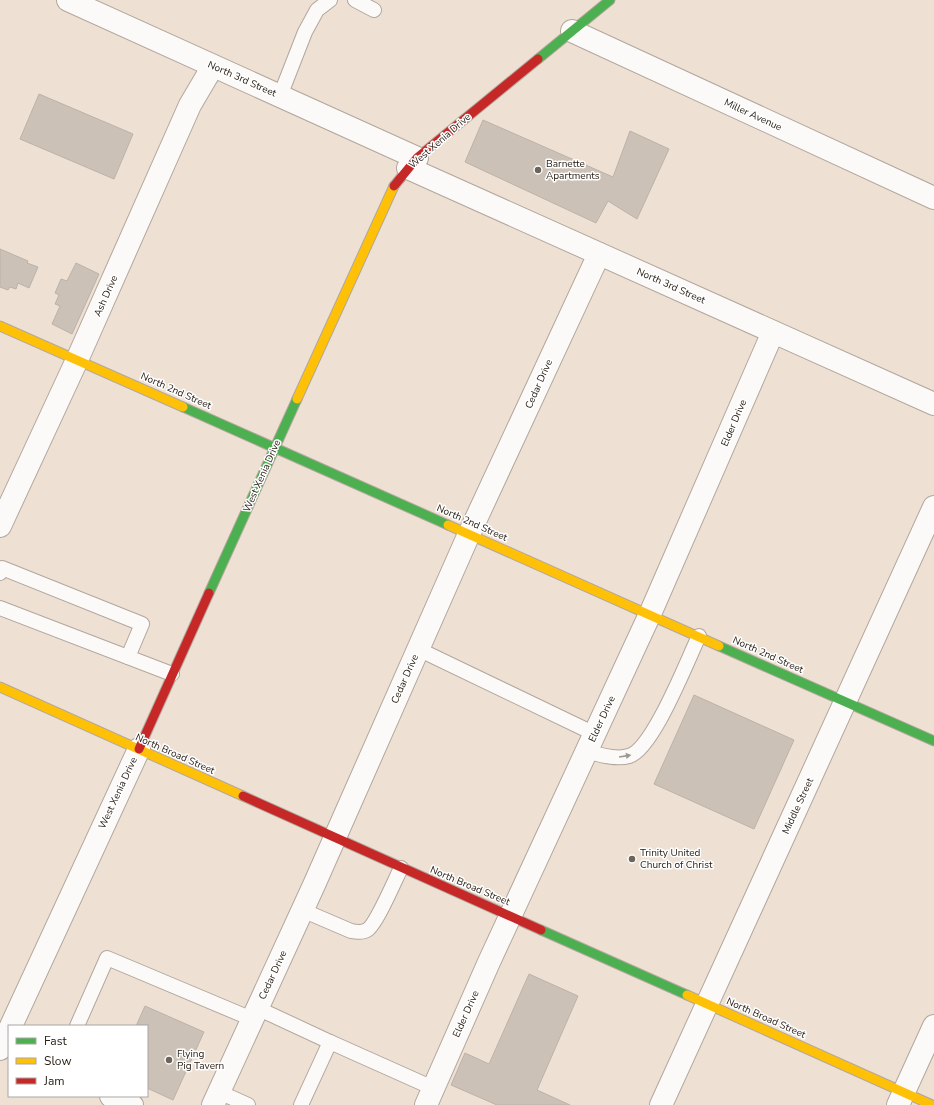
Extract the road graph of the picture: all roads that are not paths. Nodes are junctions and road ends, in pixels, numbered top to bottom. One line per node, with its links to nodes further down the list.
1 (68, 0): 7 (street, North 3rd Street)
2 (330, 0): 8 (lane)
3 (355, 0): 5 (lane)
4 (610, 0): 6 (main road, West Xenia Drive)
5 (374, 10)
6 (572, 32): 9 (main road, West Xenia Drive); 10 (street, Miller Avenue)
7 (213, 66): 8 (street, North 3rd Street); 14 (street, Ash Drive)
8 (280, 96): 9 (street, North 3rd Street)
9 (413, 163): 11 (street, North 3rd Street); 16 (main road, West Xenia Drive)
10 (934, 198)
11 (599, 254): 13 (street, North 3rd Street); 19 (street, Cedar Drive)
12 (0, 326): 14 (main road, North 2nd Street)
13 (773, 332): 15 (street, North 3rd Street); 22 (street, Elder Drive)
14 (77, 360): 16 (main road, North 2nd Street); 18 (street, Ash Drive)
15 (934, 404)
16 (275, 447): 19 (main road, North 2nd Street); 26 (main road, West Xenia Drive)
17 (934, 507): 28 (street, Middle Street)
18 (0, 526)
19 (469, 534): 22 (main road, North 2nd Street); 24 (street, Cedar Drive)
20 (0, 573): 25 (lane)
21 (0, 608): 25 (lane)
22 (650, 614): 23 (main road, North 2nd Street); 30 (street, Elder Drive)
23 (699, 636): 28 (main road, North 2nd Street); 30 (lane, one-way to 23)
24 (418, 649): 30 (lane); 32 (street, Cedar Drive)
25 (128, 657): 26 (lane)
26 (172, 674): 31 (main road, West Xenia Drive)
27 (0, 687): 31 (main road, North Broad Street)
28 (845, 702): 29 (main road, North 2nd Street); 36 (street, Middle Street)
29 (934, 742)
30 (591, 743): 35 (street, Elder Drive)
31 (139, 749): 32 (main road, North Broad Street); 38 (street, West Xenia Drive)
32 (335, 838): 33 (main road, North Broad Street); 34 (street, Cedar Drive)
33 (401, 868): 34 (lane); 35 (main road, North Broad Street)
34 (302, 910): 37 (street, Cedar Drive)
35 (511, 915): 36 (main road, North Broad Street); 42 (street, Elder Drive)
36 (707, 1004): 45 (main road, North Broad Street); 49 (street, Middle Street)
37 (255, 1014): 39 (lane); 41 (lane); 44 (street, Cedar Drive)
38 (11, 1025)
39 (77, 1025)
40 (934, 1026): 45 (street)
41 (330, 1042): 42 (lane); 48 (lane)
42 (430, 1096)
43 (113, 1097): 46 (street)
44 (216, 1099): 47 (lane)
45 (901, 1099): 50 (main road, North Broad Street)
46 (132, 1105)
47 (248, 1105)
48 (301, 1105)
49 (661, 1105)
50 (932, 1105)

